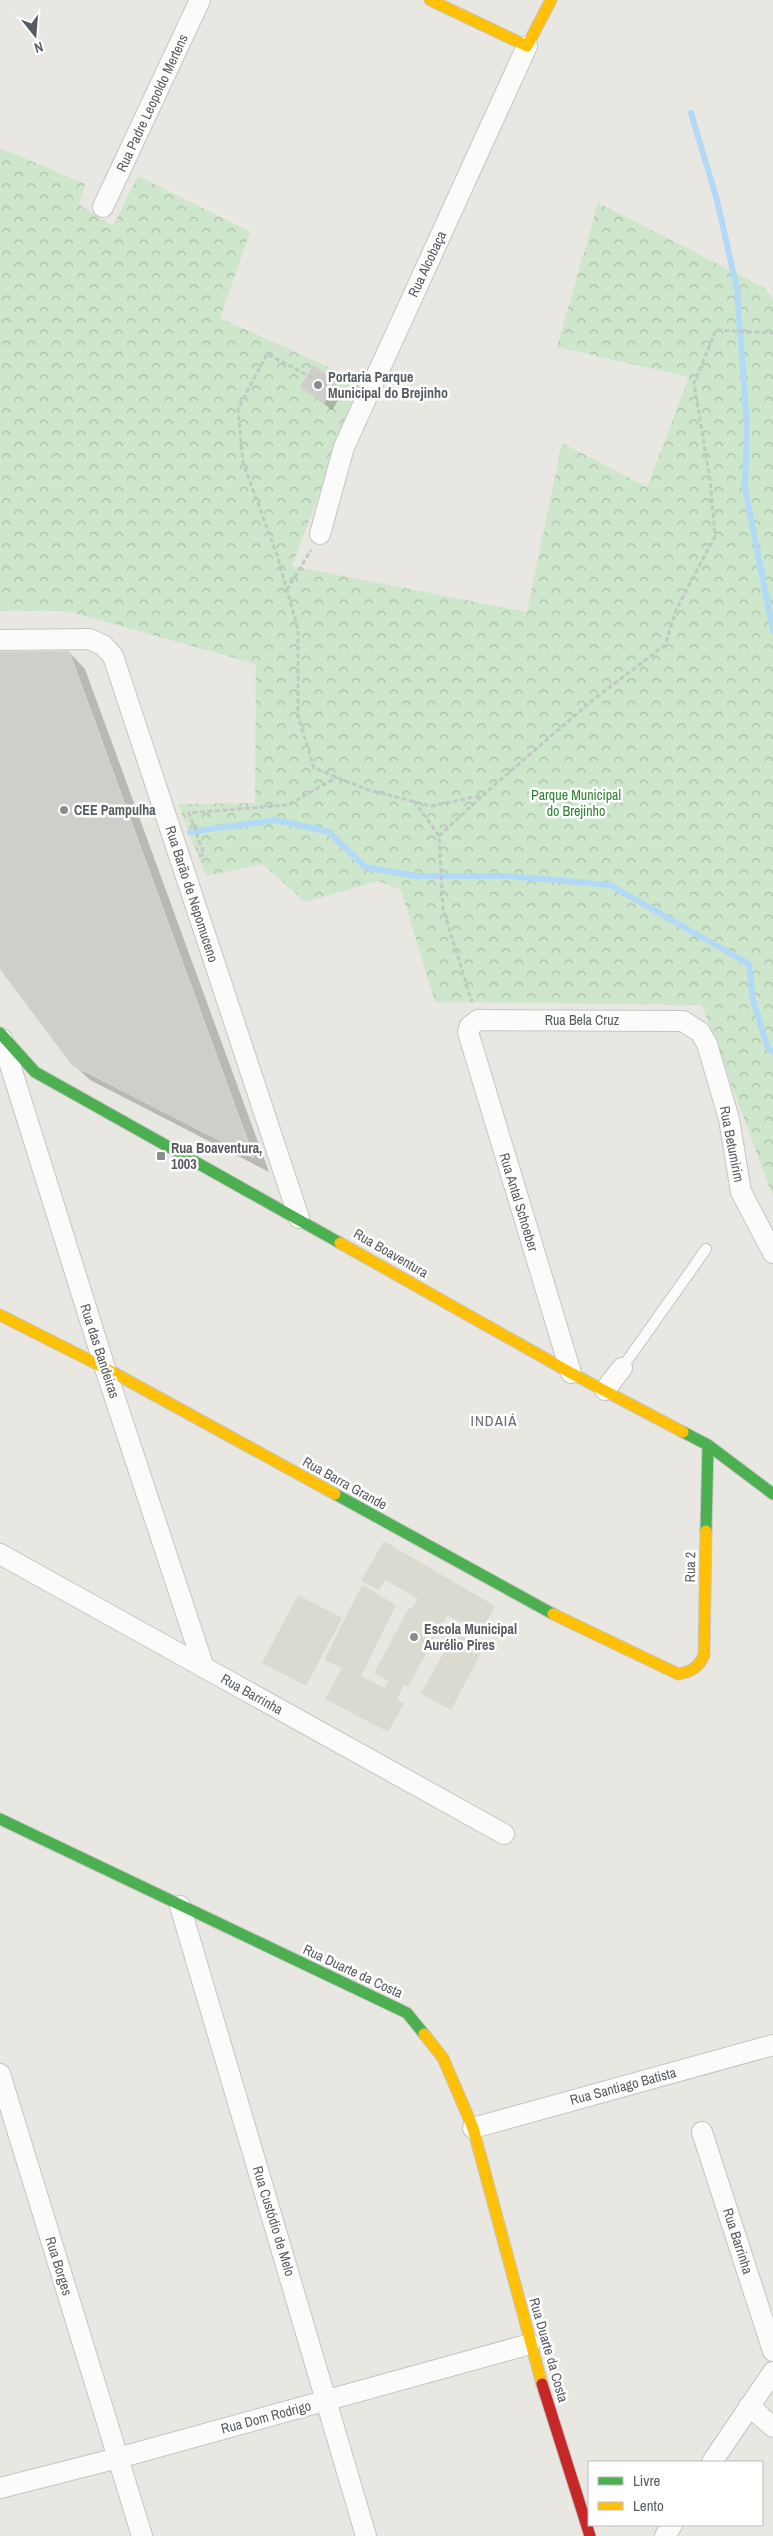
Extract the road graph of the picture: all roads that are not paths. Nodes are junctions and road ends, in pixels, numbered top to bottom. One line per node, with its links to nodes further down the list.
1 (200, 0): 5 (street, Rua Padre Leopoldo Mertens)
2 (430, 0): 4 (street)
3 (551, 0): 4 (street, Rua Alcobaça)
4 (527, 46): 6 (street, Rua Alcobaça)
5 (103, 207)
6 (320, 534)
7 (0, 640): 11 (street, Rua Barão de Nepomuceno)
8 (472, 1026): 9 (street, Rua Bela Cruz); 17 (street, Rua Antal Schoeber)
9 (700, 1032): 13 (street, Rua Betumirim)
10 (0, 1033): 11 (street, Rua Boaventura); 15 (street, Rua das Bandeiras)
11 (298, 1218): 17 (street, Rua Boaventura)
12 (706, 1249): 16 (lane)
13 (773, 1253)
14 (0, 1315): 15 (street, Rua Barra Grande)
15 (106, 1368): 22 (street, Rua das Bandeiras); 23 (street, Rua Barra Grande)
16 (622, 1368): 18 (street)
17 (571, 1372): 18 (street, Rua Boaventura)
18 (605, 1390): 19 (street, Rua Boaventura)
19 (708, 1445): 20 (street, Rua Boaventura); 23 (street, Rua 2)
20 (773, 1494)
21 (0, 1554): 22 (street, Rua Barrinha)
22 (204, 1668): 25 (street, Rua Barrinha)
23 (678, 1674)
24 (0, 1818): 26 (street, Rua Duarte da Costa)
25 (504, 1834)
26 (180, 1906): 29 (street, Rua Duarte da Costa); 34 (street, Rua Custódio de Melo)
27 (773, 2045): 29 (street, Rua Santiago Batista)
28 (0, 2074): 37 (street, Rua Borges)
29 (472, 2128): 31 (street, Rua Duarte da Costa)
30 (702, 2132): 32 (street, Rua Barrinha)
31 (530, 2344): 34 (street, Rua Dom Rodrigo); 42 (street, Rua Duarte da Costa)
32 (773, 2351)
33 (773, 2372): 35 (street)
34 (327, 2400): 37 (street, Rua Dom Rodrigo); 41 (street, Rua Custódio de Melo)
35 (749, 2406): 36 (street); 38 (street)
36 (773, 2427)
37 (118, 2458): 39 (street, Rua Dom Rodrigo); 40 (street, Rua Borges)
38 (713, 2461)
39 (0, 2488)
40 (142, 2536)
41 (366, 2536)
42 (590, 2536)

